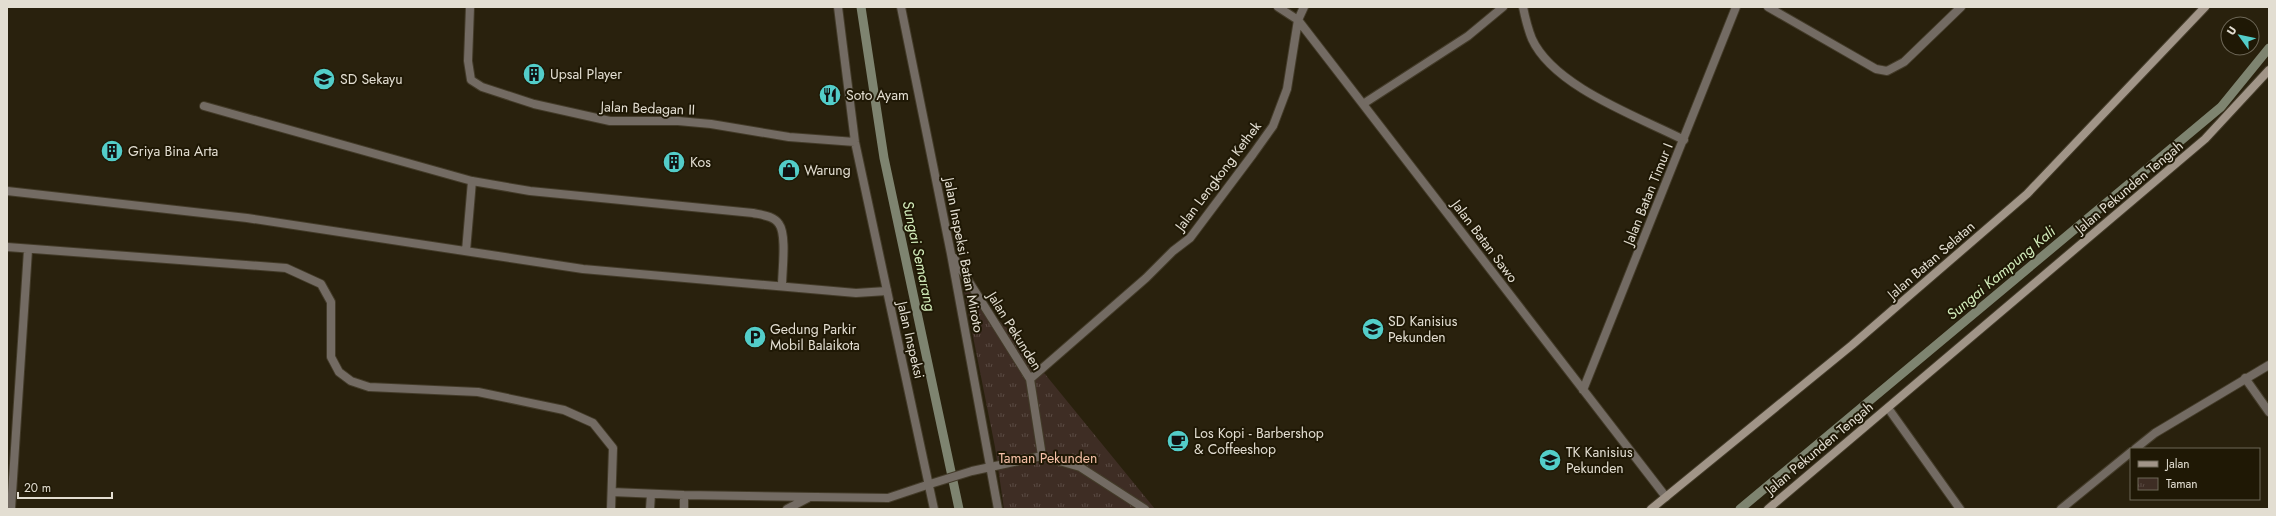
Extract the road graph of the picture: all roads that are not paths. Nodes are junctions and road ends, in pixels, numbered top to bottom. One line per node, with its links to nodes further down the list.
1 (470, 7): 17 (street, Jalan Bedagan II)
2 (838, 7): 17 (street, Jalan Inspeksi)
3 (901, 7): 23 (street, Jalan Inspeksi Batan Miroto)
4 (1278, 7): 12 (street, Jalan Batan Sawo)
5 (1304, 7): 12 (street, Jalan Lengkong Kethek)
6 (1503, 7): 14 (street)
7 (1522, 7): 16 (street)
8 (1736, 7): 16 (street, Jalan Batan Timur I)
9 (1768, 7): 10 (street)
10 (1961, 7)
11 (2205, 7): 40 (main road, Jalan Batan Selatan)
12 (1298, 20): 14 (street, Jalan Batan Sawo); 28 (street, Jalan Lengkong Kethek)
13 (2269, 70): 30 (main road, Jalan Pekunden Tengah)
14 (1363, 104): 29 (street, Jalan Batan Sawo)
15 (204, 106): 18 (street)
16 (1684, 140): 29 (street, Jalan Batan Timur I)
17 (856, 142): 25 (street, Jalan Inspeksi)
18 (472, 181): 22 (street); 24 (street)
19 (7, 191): 22 (street)
20 (7, 247): 21 (street)
21 (28, 250): 37 (street); 42 (street)
22 (466, 251): 24 (street)
23 (951, 254): 28 (street, Jalan Pekunden); 35 (street, Jalan Inspeksi Batan Miroto)
24 (782, 286): 25 (street)
25 (886, 291): 36 (street, Jalan Inspeksi)
26 (2269, 365): 27 (street)
27 (2245, 378): 31 (street); 32 (street)
28 (1030, 379): 34 (street, Jalan Pekunden)
29 (1582, 390): 40 (street, Jalan Batan Sawo)
30 (1888, 408): 51 (main road, Jalan Pekunden Tengah); 52 (street, Jalan Pekunden Tengah)
31 (2269, 412)
32 (2136, 448)
33 (2130, 453): 53 (street)
34 (1042, 456): 35 (street); 49 (street)
35 (990, 468): 36 (street); 48 (street, Jalan Inspeksi Batan Miroto)
36 (930, 484): 41 (street); 47 (street, Jalan Inspeksi)
37 (612, 492): 38 (street); 43 (street)
38 (651, 494): 39 (street); 44 (street)
39 (684, 495): 41 (street); 45 (street)
40 (1666, 497): 50 (main road, Jalan Batan Selatan)
41 (809, 498): 46 (street)
42 (11, 509)
43 (612, 509)
44 (650, 509)
45 (684, 509)
46 (787, 509)
47 (934, 509)
48 (998, 509)
49 (1145, 509)
50 (1651, 509)
51 (1768, 509)
52 (1960, 509)
53 (2061, 509)

